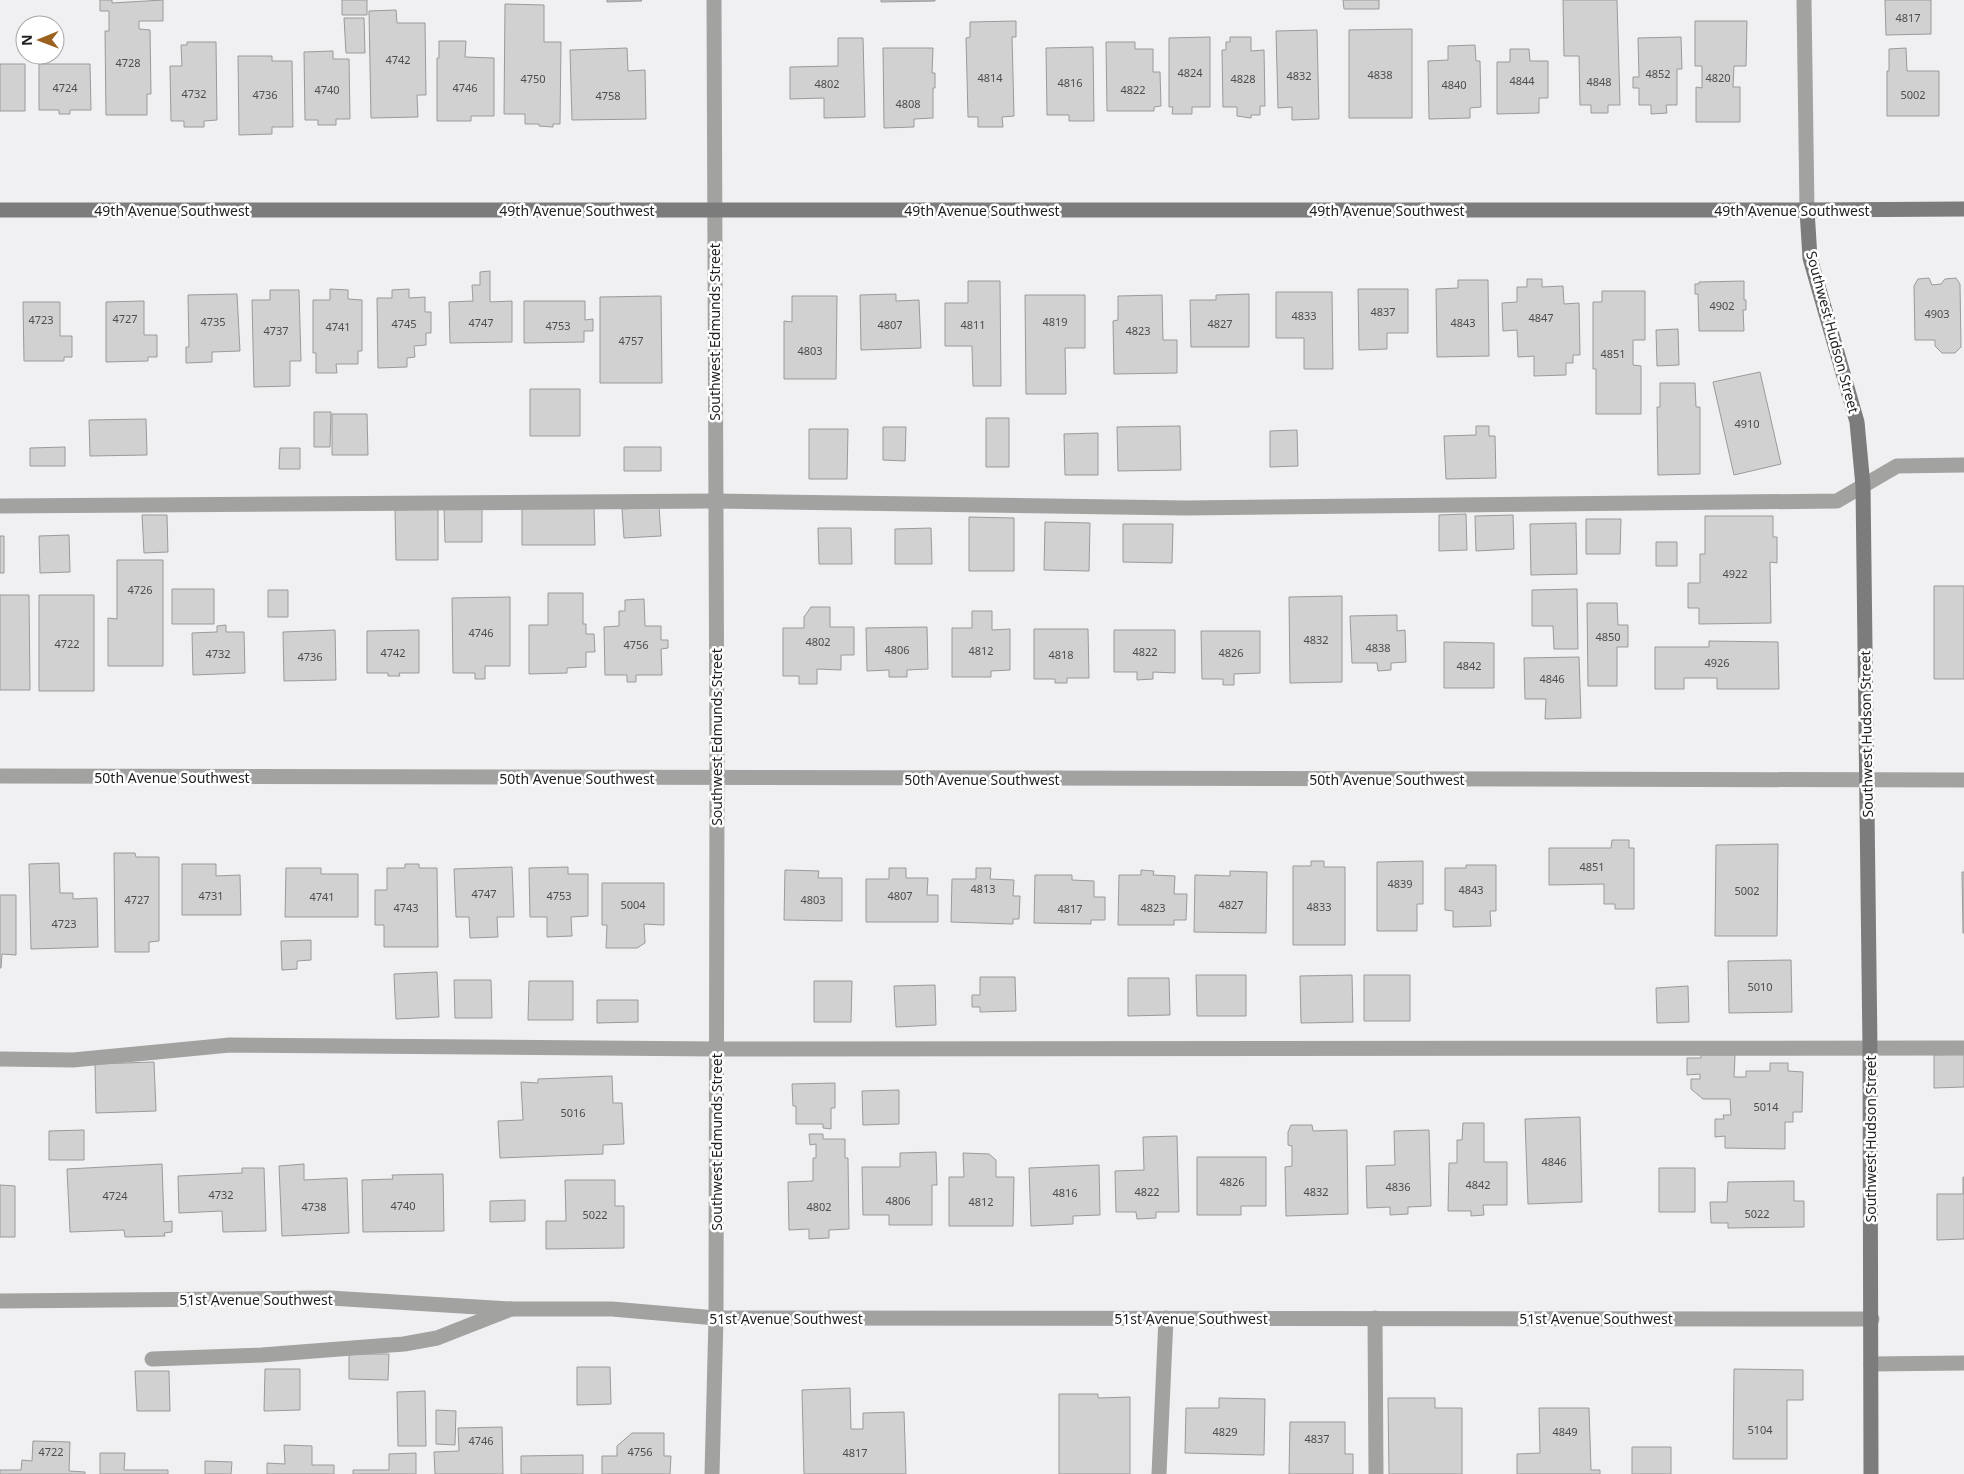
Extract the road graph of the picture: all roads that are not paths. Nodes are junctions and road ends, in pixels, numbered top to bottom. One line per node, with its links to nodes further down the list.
1 (714, 0): 5 (street, Southwest Edmunds Street)
2 (1804, 0): 6 (street, Southwest Hudson Street)
3 (1964, 209): 6 (street, 49th Avenue Southwest)
4 (0, 210): 5 (street, 49th Avenue Southwest)
5 (714, 210): 6 (street, 49th Avenue Southwest); 9 (street, Southwest Edmunds Street)
6 (1807, 210): 8 (street, Southwest Hudson Street)
7 (1964, 465): 8 (street)
8 (1863, 486): 9 (street); 13 (street, Southwest Hudson Street)
9 (715, 501): 10 (street); 12 (street, Southwest Edmunds Street)
10 (0, 506)
11 (0, 776): 12 (street, 50th Avenue Southwest)
12 (717, 778): 13 (street, 50th Avenue Southwest); 16 (street, Southwest Edmunds Street)
13 (1868, 780): 14 (street, 50th Avenue Southwest); 17 (street, Southwest Hudson Street)
14 (1964, 780)
15 (1964, 1048): 17 (street)
16 (716, 1049): 17 (street); 18 (street); 21 (street, Southwest Edmunds Street)
17 (1870, 1050): 24 (street, Southwest Hudson Street)
18 (0, 1059)
19 (0, 1301): 20 (street, 51st Avenue Southwest)
20 (511, 1309): 21 (street, 51st Avenue Southwest); 25 (street, 51st Avenue Southwest)
21 (716, 1318): 22 (street, 51st Avenue Southwest); 28 (street, Southwest Edmunds Street)
22 (1166, 1318): 23 (street, 51st Avenue Southwest); 29 (street)
23 (1375, 1318): 24 (street, 51st Avenue Southwest); 30 (street)
24 (1872, 1319): 27 (street, Southwest Hudson Street)
25 (152, 1359)
26 (1964, 1363): 27 (street)
27 (1871, 1364): 31 (street, Southwest Hudson Street)
28 (712, 1474)
29 (1159, 1474)
30 (1376, 1474)
31 (1871, 1474)

